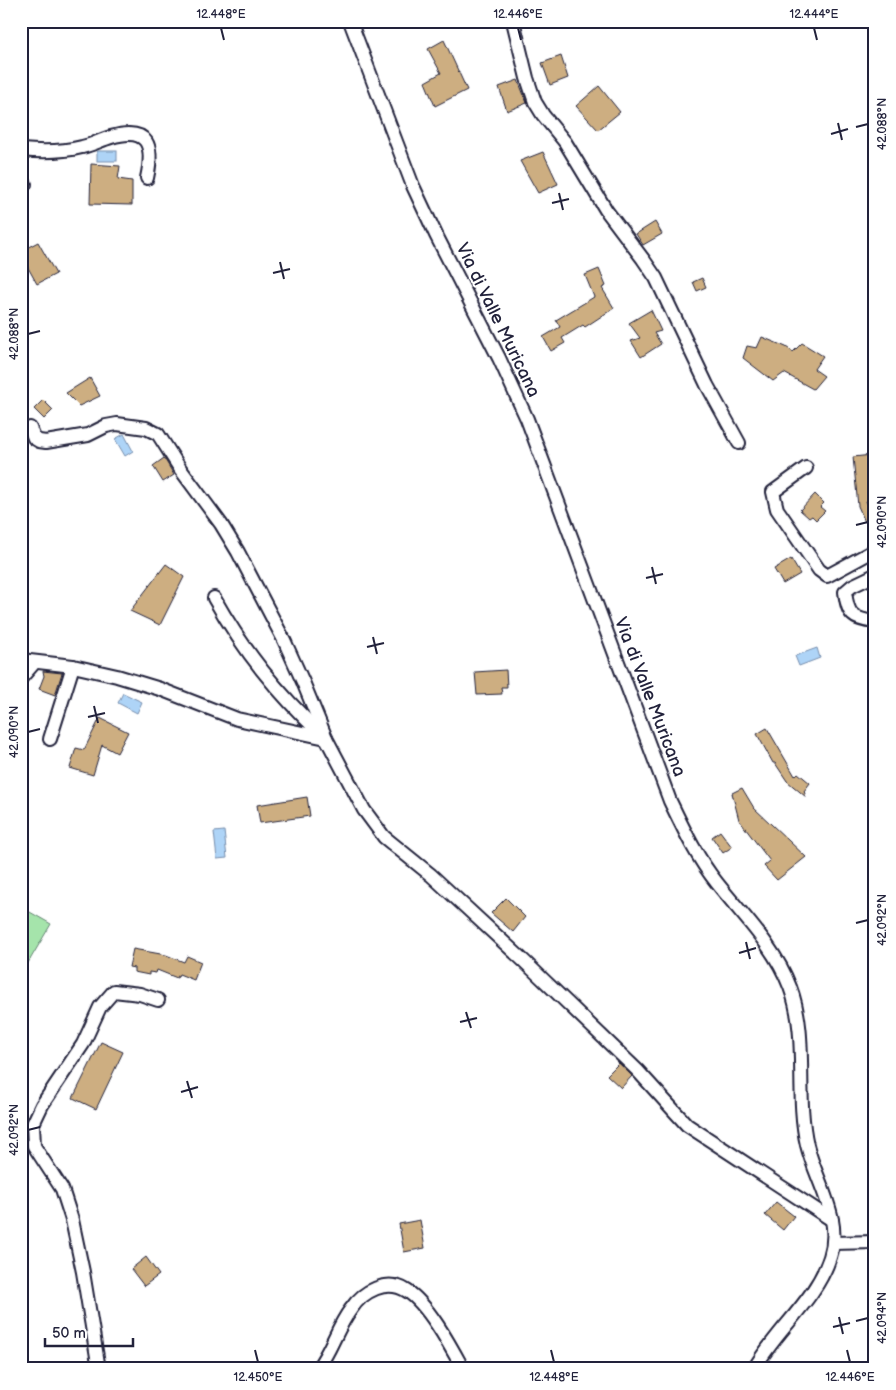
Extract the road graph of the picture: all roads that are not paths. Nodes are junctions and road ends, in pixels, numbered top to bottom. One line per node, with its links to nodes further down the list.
1 (350, 21): 19 (street, Via di Valle Muricana)
2 (513, 21): 6 (street)
3 (21, 150): 4 (street)
4 (146, 178)
5 (30, 428): 16 (street)
6 (739, 443)
7 (806, 468): 8 (street)
8 (875, 550)
9 (875, 575): 11 (street)
10 (214, 598): 16 (street)
11 (875, 622)
12 (21, 660): 13 (street)
13 (35, 662): 14 (street); 15 (street)
14 (73, 666): 16 (street); 17 (street)
15 (21, 678)
16 (326, 738): 19 (street)
17 (50, 739)
18 (158, 1000): 22 (street)
19 (832, 1220): 21 (street, Via di Valle Muricana)
20 (875, 1242): 21 (street)
21 (834, 1243): 25 (street, Via di Valle Muricana)
22 (99, 1369)
23 (316, 1369): 24 (street)
24 (464, 1369)
25 (754, 1369)

